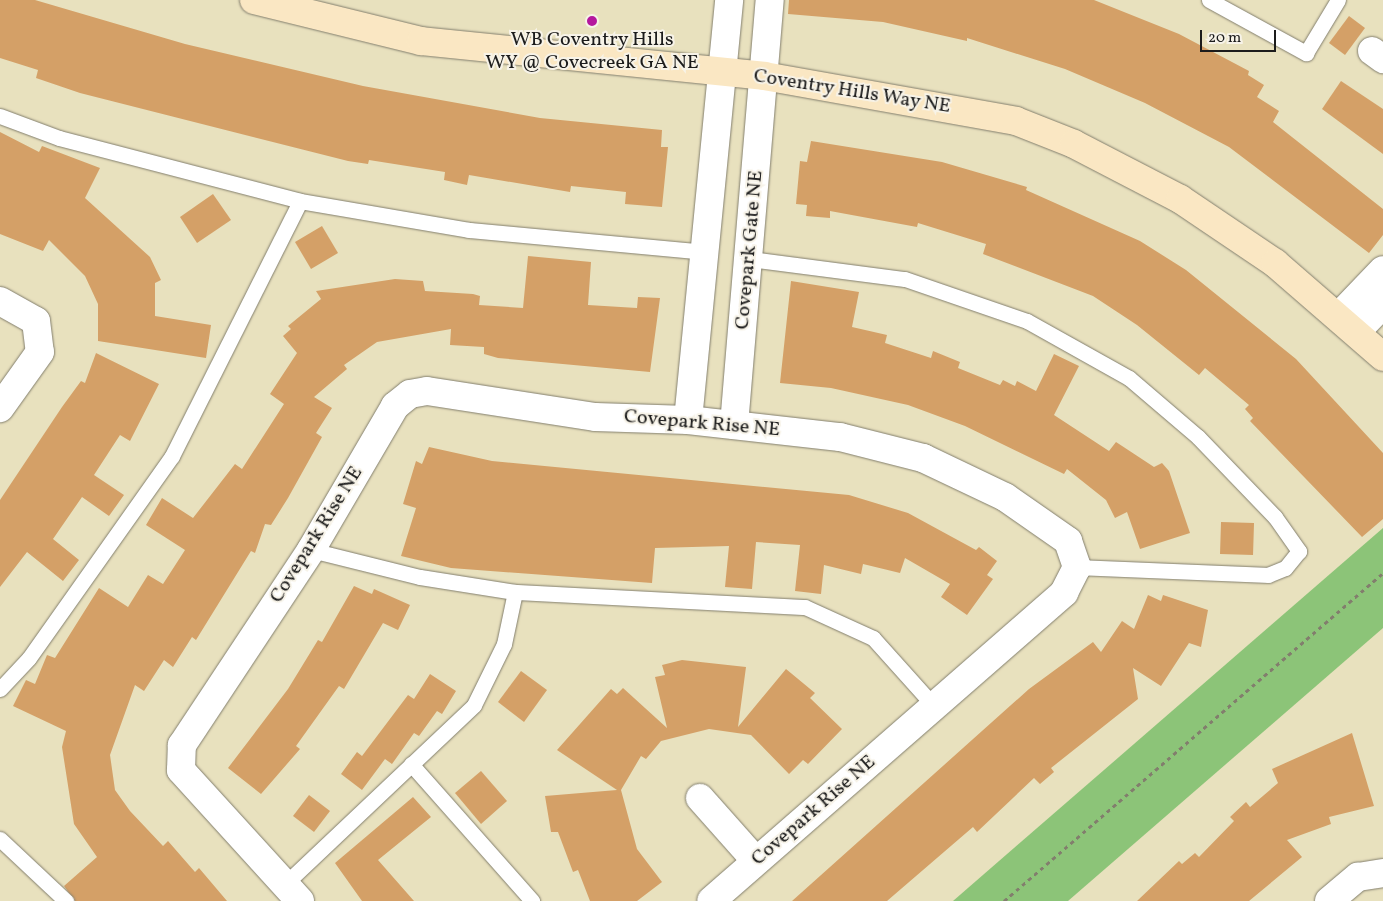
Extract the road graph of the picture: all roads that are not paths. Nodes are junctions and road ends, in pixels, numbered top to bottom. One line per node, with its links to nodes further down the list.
1 (254, 0): 6 (street, Coventry Hills Way NE)
2 (729, 0): 6 (street)
3 (770, 0): 7 (street, Covepark Gate NE)
4 (1209, 0): 5 (lane)
5 (1338, 0)
6 (722, 72): 7 (street, Coventry Hills Way NE); 10 (street)
7 (764, 76): 11 (street, Covepark Gate NE); 15 (street, Coventry Hills Way NE)
8 (0, 116): 9 (lane)
9 (300, 201): 10 (lane); 23 (lane)
10 (704, 252): 18 (street)
11 (750, 259): 19 (street, Covepark Gate NE); 21 (lane)
12 (1383, 270): 15 (street)
13 (0, 301): 17 (street)
14 (1383, 304): 15 (street)
15 (1349, 323): 16 (street, Coventry Hills Way NE)
16 (1383, 357)
17 (0, 408)
18 (688, 420): 19 (street, Covepark Rise NE); 20 (street, Covepark Rise NE)
19 (734, 425): 21 (street, Covepark Rise NE)
20 (311, 550): 22 (lane); 30 (street, Covepark Rise NE)
21 (1077, 567): 24 (street, Covepark Rise NE)
22 (515, 592): 24 (lane); 25 (lane)
23 (0, 689)
24 (934, 706): 28 (street, Covepark Rise NE)
25 (410, 764): 30 (lane); 32 (lane)
26 (700, 798): 28 (street)
27 (0, 839): 31 (lane)
28 (756, 861): 33 (street, Covepark Rise NE)
29 (1383, 873): 34 (street)
30 (292, 892)
31 (66, 901)
32 (532, 901)
33 (711, 901)
34 (1329, 901)

